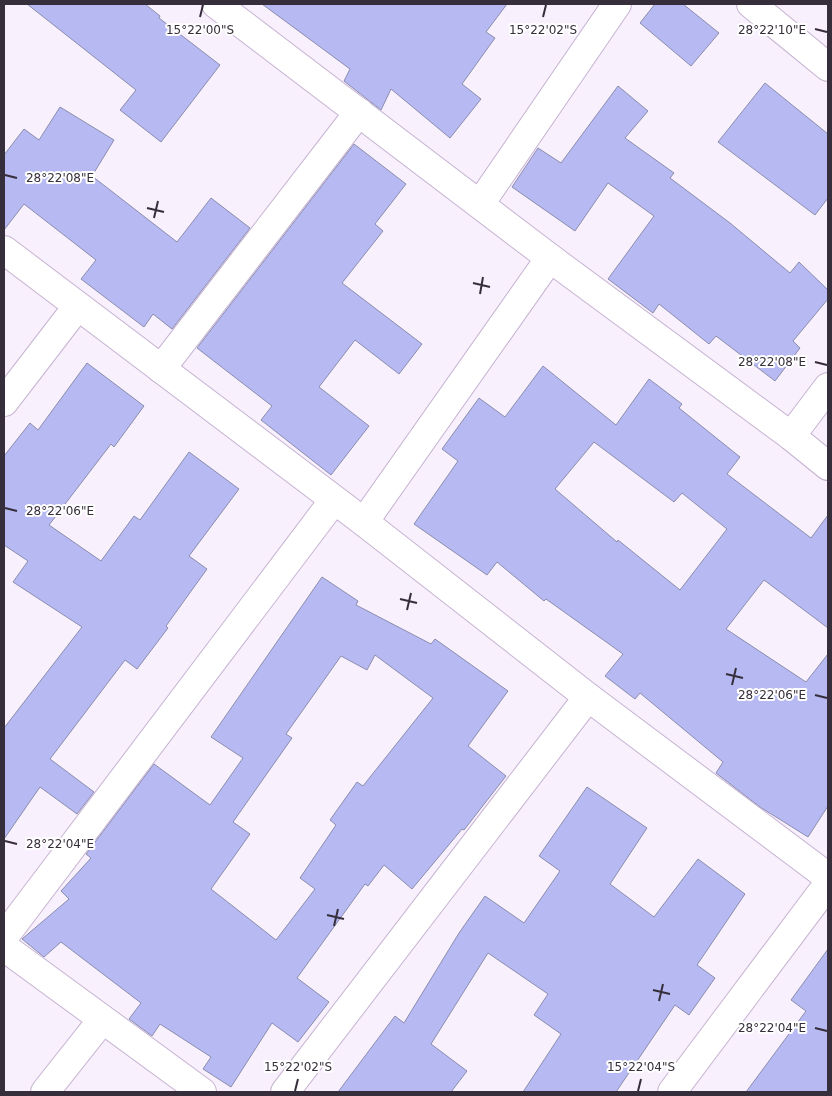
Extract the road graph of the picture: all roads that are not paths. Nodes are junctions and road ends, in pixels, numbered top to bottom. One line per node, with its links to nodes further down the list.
1 (216, 4): 5 (street)
2 (617, 4): 6 (street)
3 (751, 4): 4 (street)
4 (828, 67)
5 (360, 112): 6 (street); 10 (street)
6 (480, 204): 8 (street)
7 (4, 250): 9 (street)
8 (550, 258): 13 (street); 16 (street)
9 (78, 307): 10 (street); 12 (street)
10 (161, 369): 15 (street)
11 (828, 387): 13 (street)
12 (4, 402)
13 (791, 436): 14 (street)
14 (828, 466)
15 (334, 500): 16 (street); 20 (street)
16 (364, 522): 17 (street)
17 (588, 697): 18 (street); 25 (street)
18 (828, 877)
19 (828, 884): 26 (street)
20 (4, 937)
21 (4, 947): 22 (street)
22 (102, 1020): 23 (street); 24 (street)
23 (45, 1092)
24 (202, 1092)
25 (285, 1092)
26 (672, 1092)

